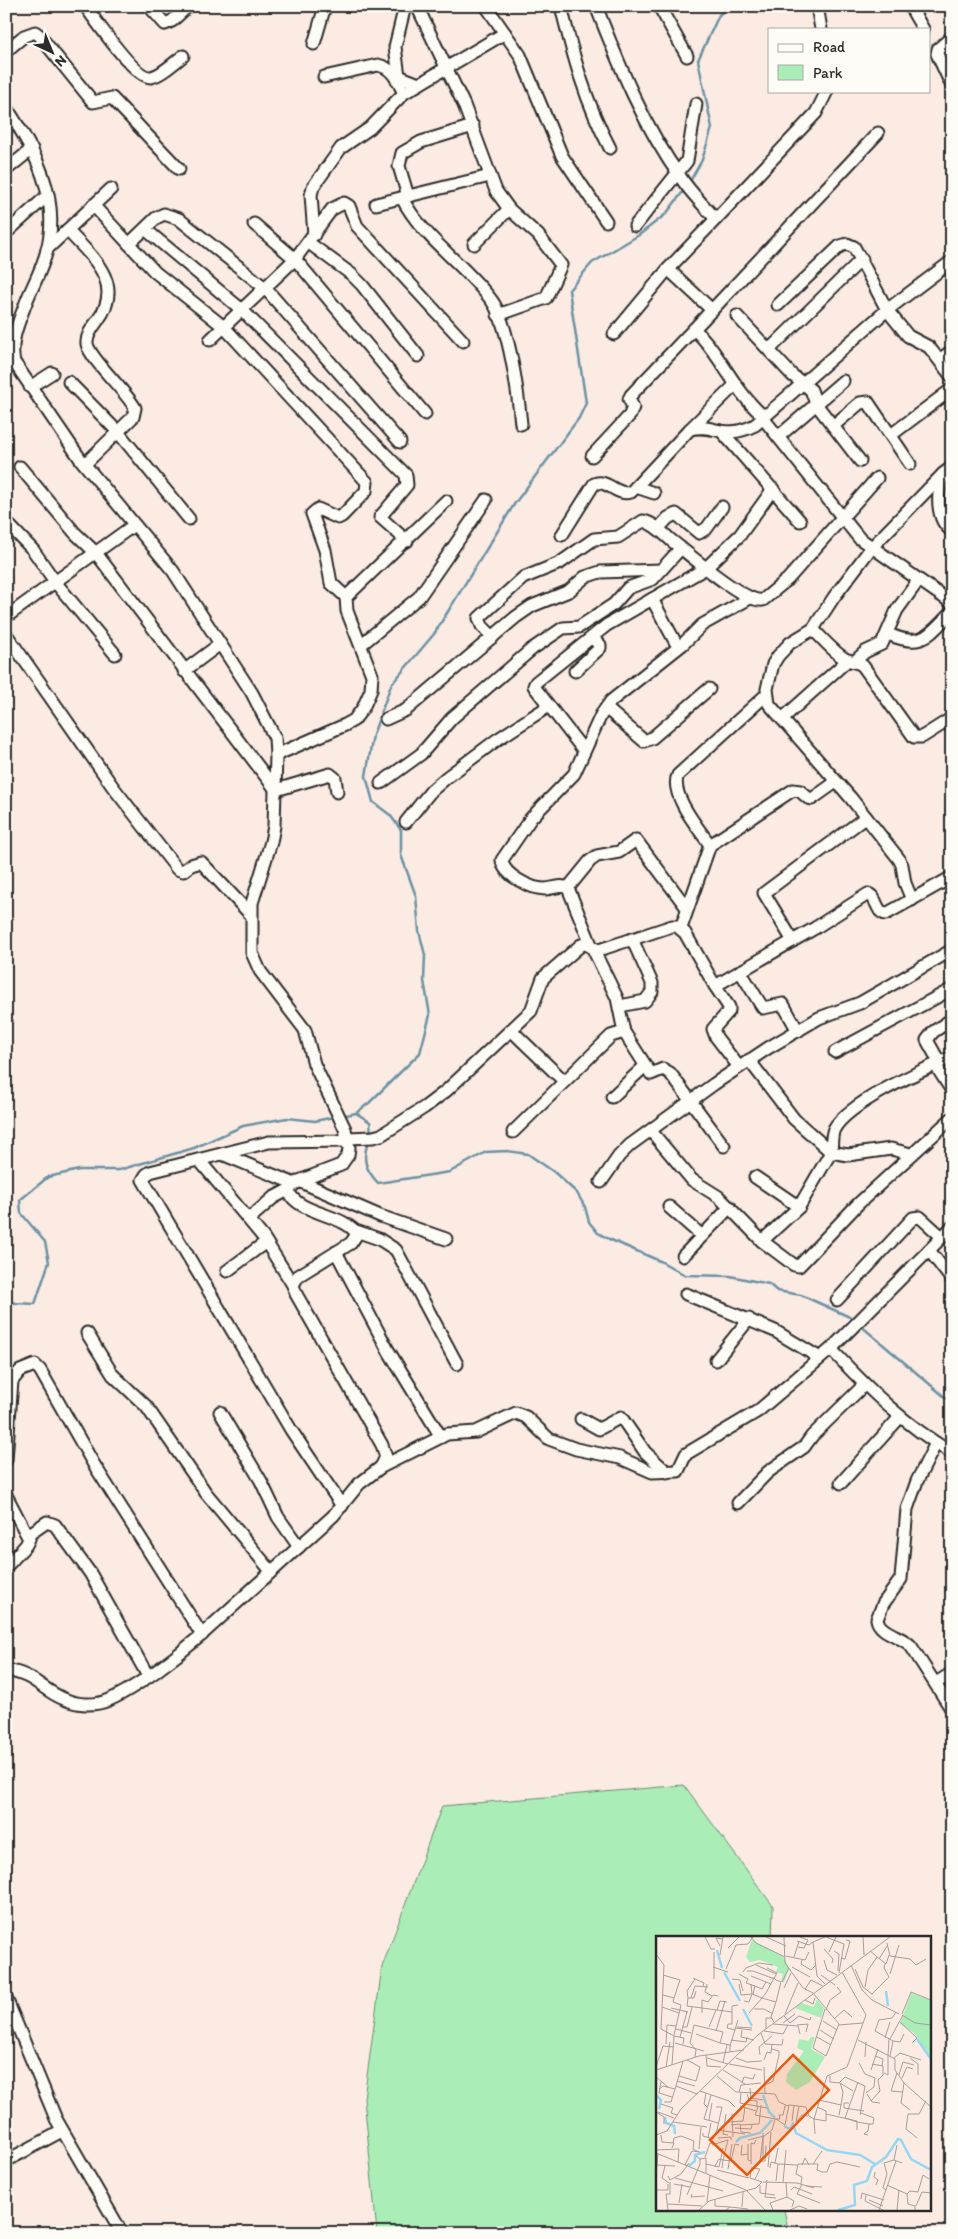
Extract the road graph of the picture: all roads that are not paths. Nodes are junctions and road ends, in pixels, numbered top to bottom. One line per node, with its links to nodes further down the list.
1 (84, 6): 21 (street)
2 (150, 6): 3 (street)
3 (188, 6)
4 (325, 6): 18 (street)
5 (405, 6): 25 (street)
6 (417, 6): 23 (street)
7 (486, 6): 15 (street)
8 (561, 6): 33 (street)
9 (596, 6): 38 (street)
10 (659, 6): 22 (street)
11 (817, 6): 13 (street)
12 (913, 6): 14 (street)
13 (821, 28)
14 (922, 28)
15 (505, 33): 23 (street); 46 (street)
16 (952, 37): 20 (street)
17 (930, 42): 20 (street)
18 (314, 44)
19 (6, 51): 35 (street)
20 (937, 54): 26 (street)
21 (183, 56)
22 (687, 56)
23 (447, 69): 25 (street); 31 (street)
24 (324, 77): 28 (street)
25 (419, 84): 28 (street)
26 (952, 86)
27 (827, 92): 45 (street)
28 (404, 93): 52 (street)
29 (696, 104): 38 (street)
30 (6, 107): 34 (street)
31 (473, 126): 37 (street); 41 (street)
32 (878, 133): 63 (street)
33 (610, 148)
34 (32, 149): 36 (street); 40 (street)
35 (180, 169)
36 (6, 170)
37 (490, 176): 41 (street); 44 (street)
38 (680, 176): 45 (street); 48 (street)
39 (111, 189): 43 (street)
40 (48, 195): 51 (street); 55 (street)
41 (405, 197): 42 (street); 65 (street)
42 (376, 204)
43 (93, 206): 50 (street); 53 (street)
44 (510, 209): 54 (street); 65 (street)
45 (716, 219): 59 (street)
46 (606, 221)
47 (254, 224): 56 (street)
48 (635, 226)
49 (145, 229): 53 (street); 60 (street); 62 (street)
50 (67, 230): 55 (street); 91 (street)
51 (6, 232)
52 (312, 239): 56 (street); 71 (street); 74 (street)
53 (129, 244): 67 (street)
54 (474, 244)
55 (47, 249): 75 (street)
56 (295, 259): 60 (street); 86 (street)
57 (862, 259): 61 (street); 64 (street); 72 (street)
58 (952, 261): 64 (street)
59 (668, 269): 63 (street); 69 (street)
60 (264, 288): 62 (street); 95 (street)
61 (778, 305)
62 (242, 310): 67 (street); 117 (street)
63 (712, 310): 68 (street)
64 (887, 310): 76 (street); 81 (street)
65 (498, 315): 88 (street)
66 (737, 316): 81 (street)
67 (224, 327): 70 (street); 125 (street)
68 (694, 329): 82 (street); 96 (street)
69 (614, 334)
70 (210, 340)
71 (463, 341)
72 (773, 346)
73 (952, 351): 76 (street)
74 (418, 356)
75 (10, 359): 83 (street)
76 (940, 359): 78 (street)
77 (52, 373): 83 (street)
78 (952, 377)
79 (843, 380): 85 (street)
80 (69, 382): 91 (street)
81 (803, 384): 85 (street); 87 (street)
82 (734, 386): 87 (street); 90 (street)
83 (30, 387): 98 (street)
84 (952, 388): 93 (street)
85 (816, 404): 89 (street); 94 (street)
86 (425, 414)
87 (763, 418): 92 (street); 94 (street)
88 (521, 424)
89 (833, 426): 93 (street); 97 (street)
90 (690, 429): 92 (street); 103 (street)
91 (118, 432): 98 (street); 109 (street)
92 (723, 433): 104 (street)
93 (891, 435): 99 (street)
94 (778, 436): 110 (street)
95 (400, 442)
96 (592, 456)
97 (860, 461)
98 (85, 464): 113 (street)
99 (910, 464)
100 (20, 467): 120 (street)
101 (947, 470): 115 (street); 119 (street)
102 (877, 478): 110 (street)
103 (636, 487): 105 (street); 116 (street)
104 (773, 489): 111 (street); 121 (street)
105 (654, 493)
106 (486, 500): 137 (street)
107 (446, 501): 117 (street)
108 (722, 506): 114 (street)
109 (190, 519)
110 (843, 519): 119 (street); 126 (street)
111 (800, 521)
112 (6, 522): 124 (street)
113 (134, 525): 120 (street); 136 (street)
114 (658, 529): 118 (street); 134 (street)
115 (952, 531)
116 (562, 535)
117 (407, 541): 125 (street)
118 (681, 548): 121 (street); 122 (street)
119 (871, 548): 123 (street); 131 (street)
120 (96, 554): 124 (street); 141 (street)
121 (706, 568): 126 (street); 127 (street)
122 (661, 570): 134 (street); 153 (street)
123 (918, 581): 128 (street); 133 (street)
124 (56, 583): 130 (street); 139 (street)
125 (346, 597): 137 (street)
126 (750, 598): 138 (street)
127 (652, 599): 135 (street); 138 (street)
128 (952, 603)
129 (952, 612): 133 (street)
130 (6, 618)
131 (813, 629): 140 (street); 144 (street)
132 (6, 634): 163 (street)
133 (888, 634): 140 (street)
134 (493, 637): 148 (street)
135 (592, 638): 142 (street); 145 (street)
136 (220, 644): 141 (street); 151 (street)
137 (362, 644): 151 (street)
138 (678, 647): 146 (street)
139 (115, 654)
140 (851, 661): 147 (street); 149 (street)
141 (184, 671): 154 (street)
142 (575, 671)
143 (710, 689): 146 (street)
144 (766, 694): 149 (street); 158 (street)
145 (549, 706): 150 (street); 157 (street)
146 (606, 708): 150 (street)
147 (952, 718)
148 (386, 719)
149 (782, 719): 152 (street)
150 (584, 751): 160 (street)
151 (276, 755): 154 (street)
152 (836, 782): 156 (street); 158 (street)
153 (382, 783)
154 (276, 790): 155 (street); 163 (street)
155 (337, 792)
156 (866, 817): 161 (street); 166 (street)
157 (406, 822)
158 (710, 845): 162 (street)
159 (952, 877): 161 (street)
160 (568, 888): 162 (street); 167 (street)
161 (912, 900): 166 (street)
162 (687, 908): 164 (street)
163 (251, 915): 189 (street)
164 (681, 928): 165 (street); 170 (street)
165 (632, 939): 167 (street); 172 (street)
166 (794, 941): 169 (street)
167 (592, 947): 172 (street); 174 (street)
168 (952, 950): 175 (street)
169 (740, 971): 170 (street); 175 (street)
170 (715, 986): 179 (street)
171 (952, 989): 177 (street)
172 (620, 1006): 176 (street)
173 (952, 1019): 180 (street)
174 (511, 1030): 182 (street); 189 (street)
175 (798, 1031): 179 (street)
176 (624, 1032): 181 (street); 182 (street)
177 (835, 1052)
178 (952, 1057): 180 (street)
179 (744, 1063): 185 (street); 191 (street)
180 (938, 1063): 183 (street); 191 (street)
181 (645, 1066): 184 (street); 185 (street)
182 (564, 1081): 187 (street)
183 (952, 1092)
184 (612, 1097)
185 (692, 1100): 188 (street); 190 (street)
186 (952, 1118): 193 (street)
187 (513, 1132)
188 (650, 1132): 196 (street); 200 (street)
189 (347, 1136): 192 (street); 197 (street)
190 (724, 1146)
191 (831, 1152): 193 (street); 198 (street)
192 (222, 1154): 194 (street); 197 (street)
193 (911, 1154): 207 (street)
194 (199, 1160): 201 (street); 236 (street)
195 (756, 1177): 198 (street)
196 (601, 1182)
197 (294, 1185): 201 (street); 203 (street); 206 (street)
198 (800, 1206): 207 (street)
199 (670, 1207): 204 (street)
200 (730, 1207): 204 (street); 207 (street)
201 (249, 1219): 208 (street)
202 (952, 1227): 205 (street)
203 (356, 1231): 210 (street); 222 (street)
204 (702, 1236): 211 (street)
205 (942, 1237): 209 (street); 216 (street)
206 (446, 1239)
207 (762, 1241)
208 (266, 1242): 212 (street); 214 (street)
209 (929, 1250): 213 (street); 219 (street)
210 (336, 1252): 214 (street); 227 (street)
211 (683, 1256)
212 (227, 1271)
213 (952, 1280)
214 (293, 1285): 231 (street)
215 (686, 1294): 217 (street)
216 (837, 1300)
217 (749, 1319): 220 (street); 221 (street)
218 (87, 1333): 240 (street)
219 (831, 1349): 220 (street); 223 (street)
220 (820, 1358): 232 (street)
221 (716, 1360)
222 (457, 1364)
223 (864, 1385): 225 (street); 235 (street)
224 (220, 1412): 238 (street)
225 (900, 1417): 228 (street); 233 (street)
226 (581, 1419): 232 (street)
227 (441, 1437): 231 (street); 232 (street)
228 (936, 1443): 229 (street); 245 (street)
229 (952, 1452)
230 (6, 1460): 241 (street)
231 (381, 1467): 236 (street)
232 (667, 1472)
233 (841, 1483)
234 (6, 1495): 237 (street)
235 (738, 1503)
236 (342, 1506): 238 (street)
237 (28, 1535): 239 (street); 244 (street)
238 (299, 1547): 240 (street)
239 (6, 1567)
240 (271, 1571): 241 (street)
241 (202, 1635): 244 (street)
242 (6, 1670): 244 (street)
243 (952, 1673): 245 (street)
244 (148, 1676)
245 (936, 1683): 246 (street)
246 (952, 1710)
247 (6, 1998): 248 (street)
248 (62, 2131): 249 (street); 250 (street)
249 (6, 2161)
250 (122, 2233)

